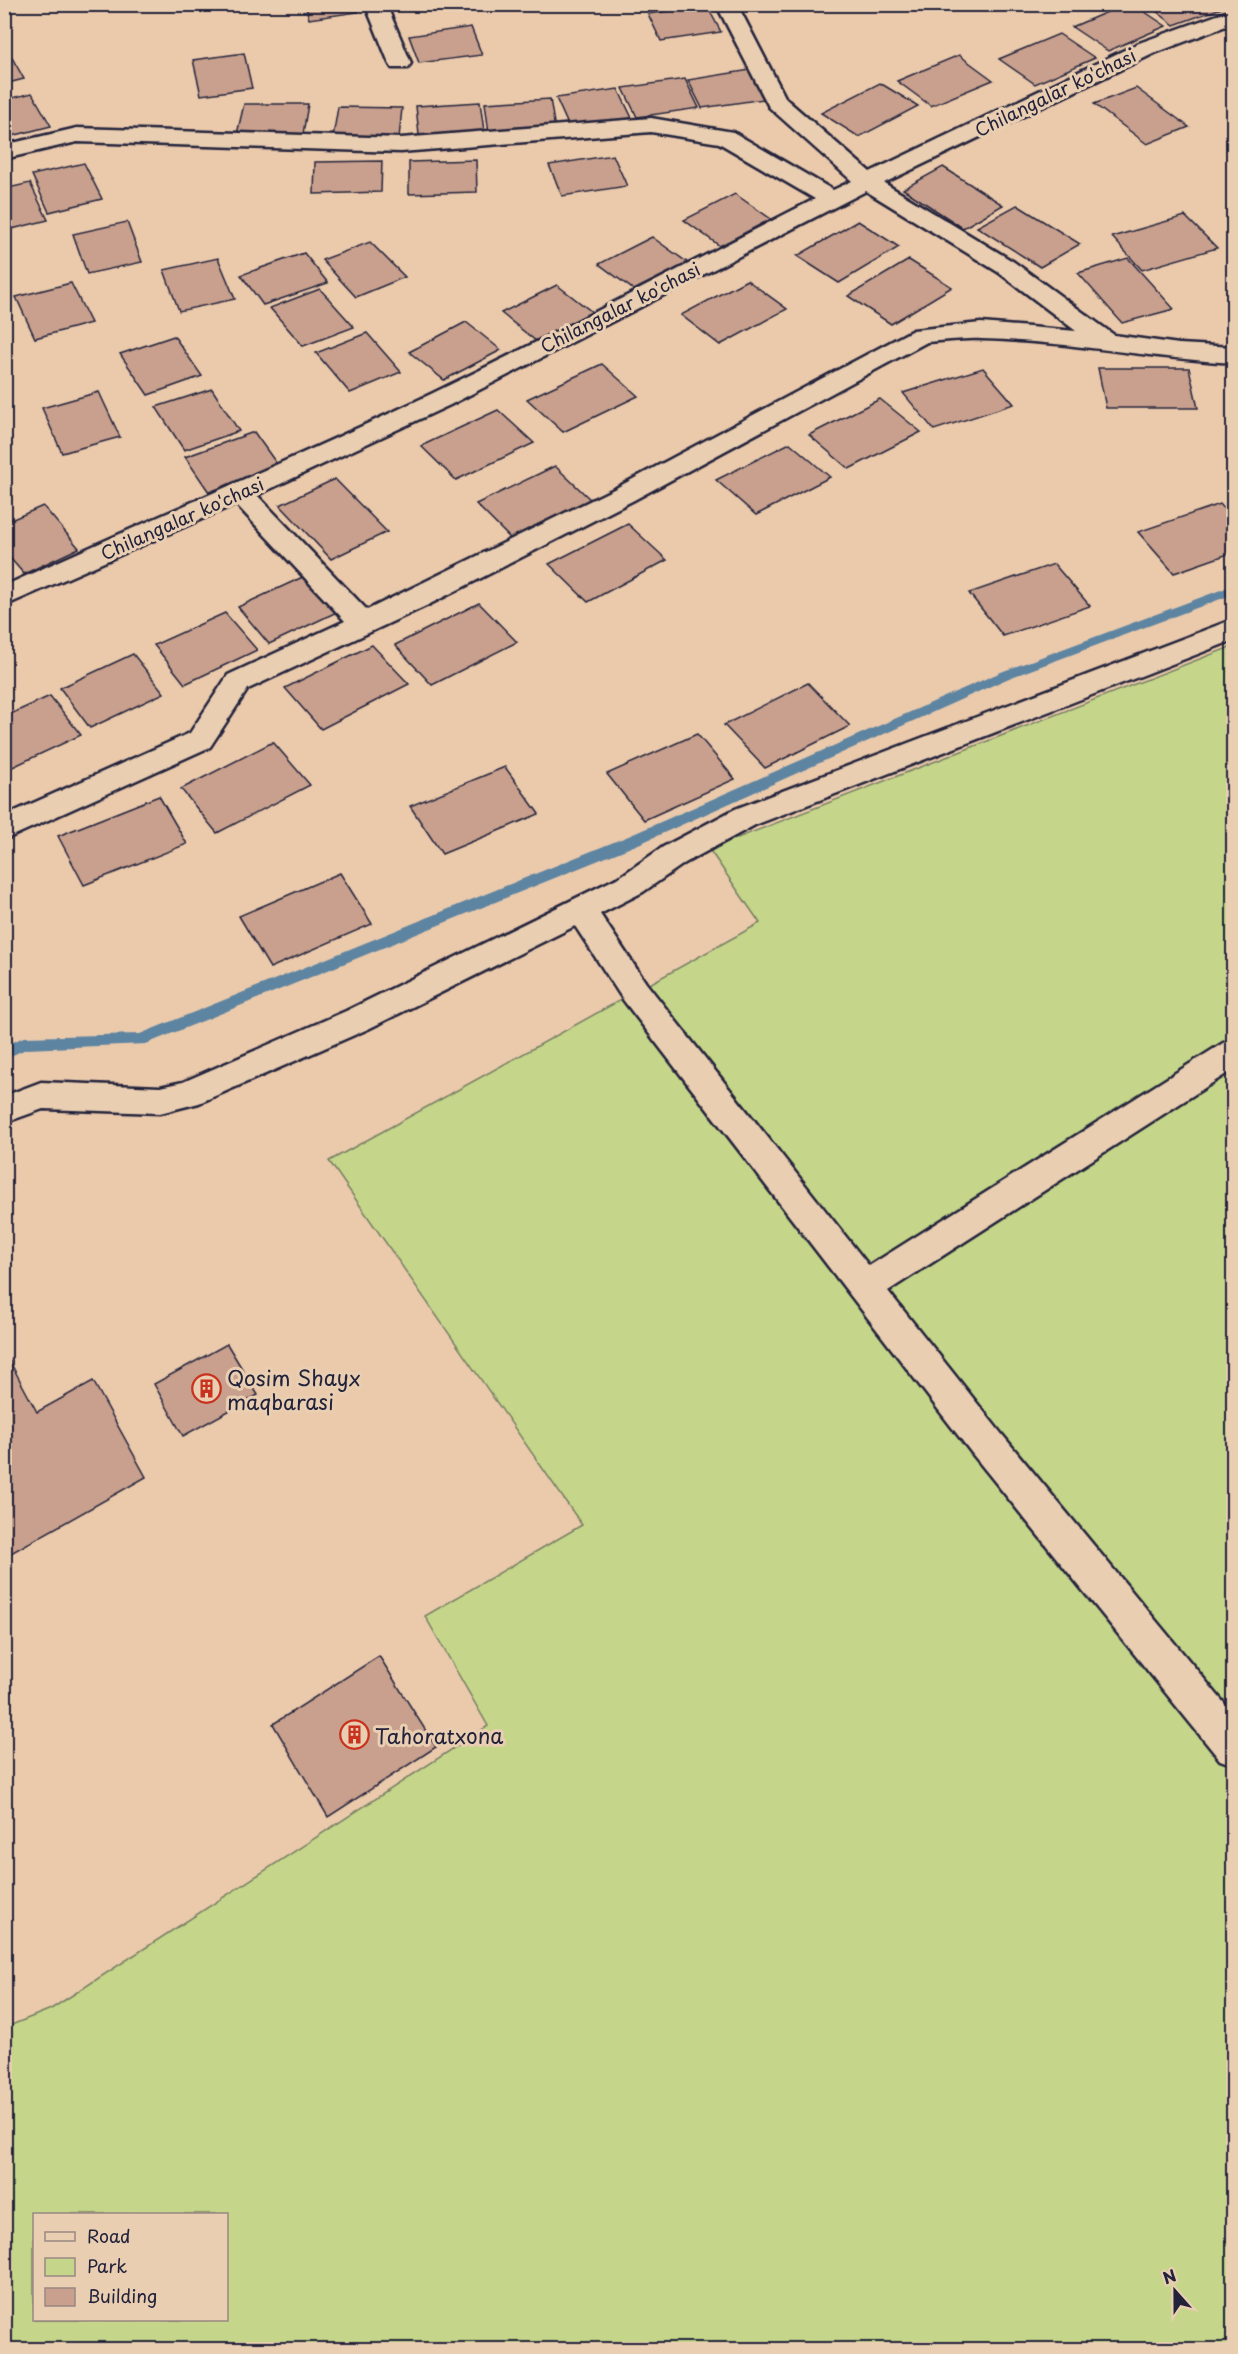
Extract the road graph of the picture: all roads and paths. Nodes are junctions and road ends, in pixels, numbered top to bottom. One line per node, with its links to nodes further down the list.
1 (375, 4): 4 (street)
2 (726, 4): 6 (street)
3 (1233, 15): 6 (street, Chilangalar ko'chasi)
4 (400, 63)
5 (4, 152): 7 (street)
6 (867, 183): 7 (street, Chilangalar ko'chasi); 8 (street)
7 (832, 199): 10 (street, Chilangalar ko'chasi)
8 (1106, 342): 9 (street); 12 (street)
9 (1233, 355)
10 (240, 493): 11 (street, Chilangalar ko'chasi); 12 (street)
11 (4, 597)
12 (364, 624): 14 (street)
13 (1233, 629): 15 (street)
14 (4, 829)
15 (581, 910): 17 (street); 18 (street)
16 (1233, 1052): 18 (street)
17 (4, 1110)
18 (865, 1287): 19 (street)
19 (1233, 1746)

